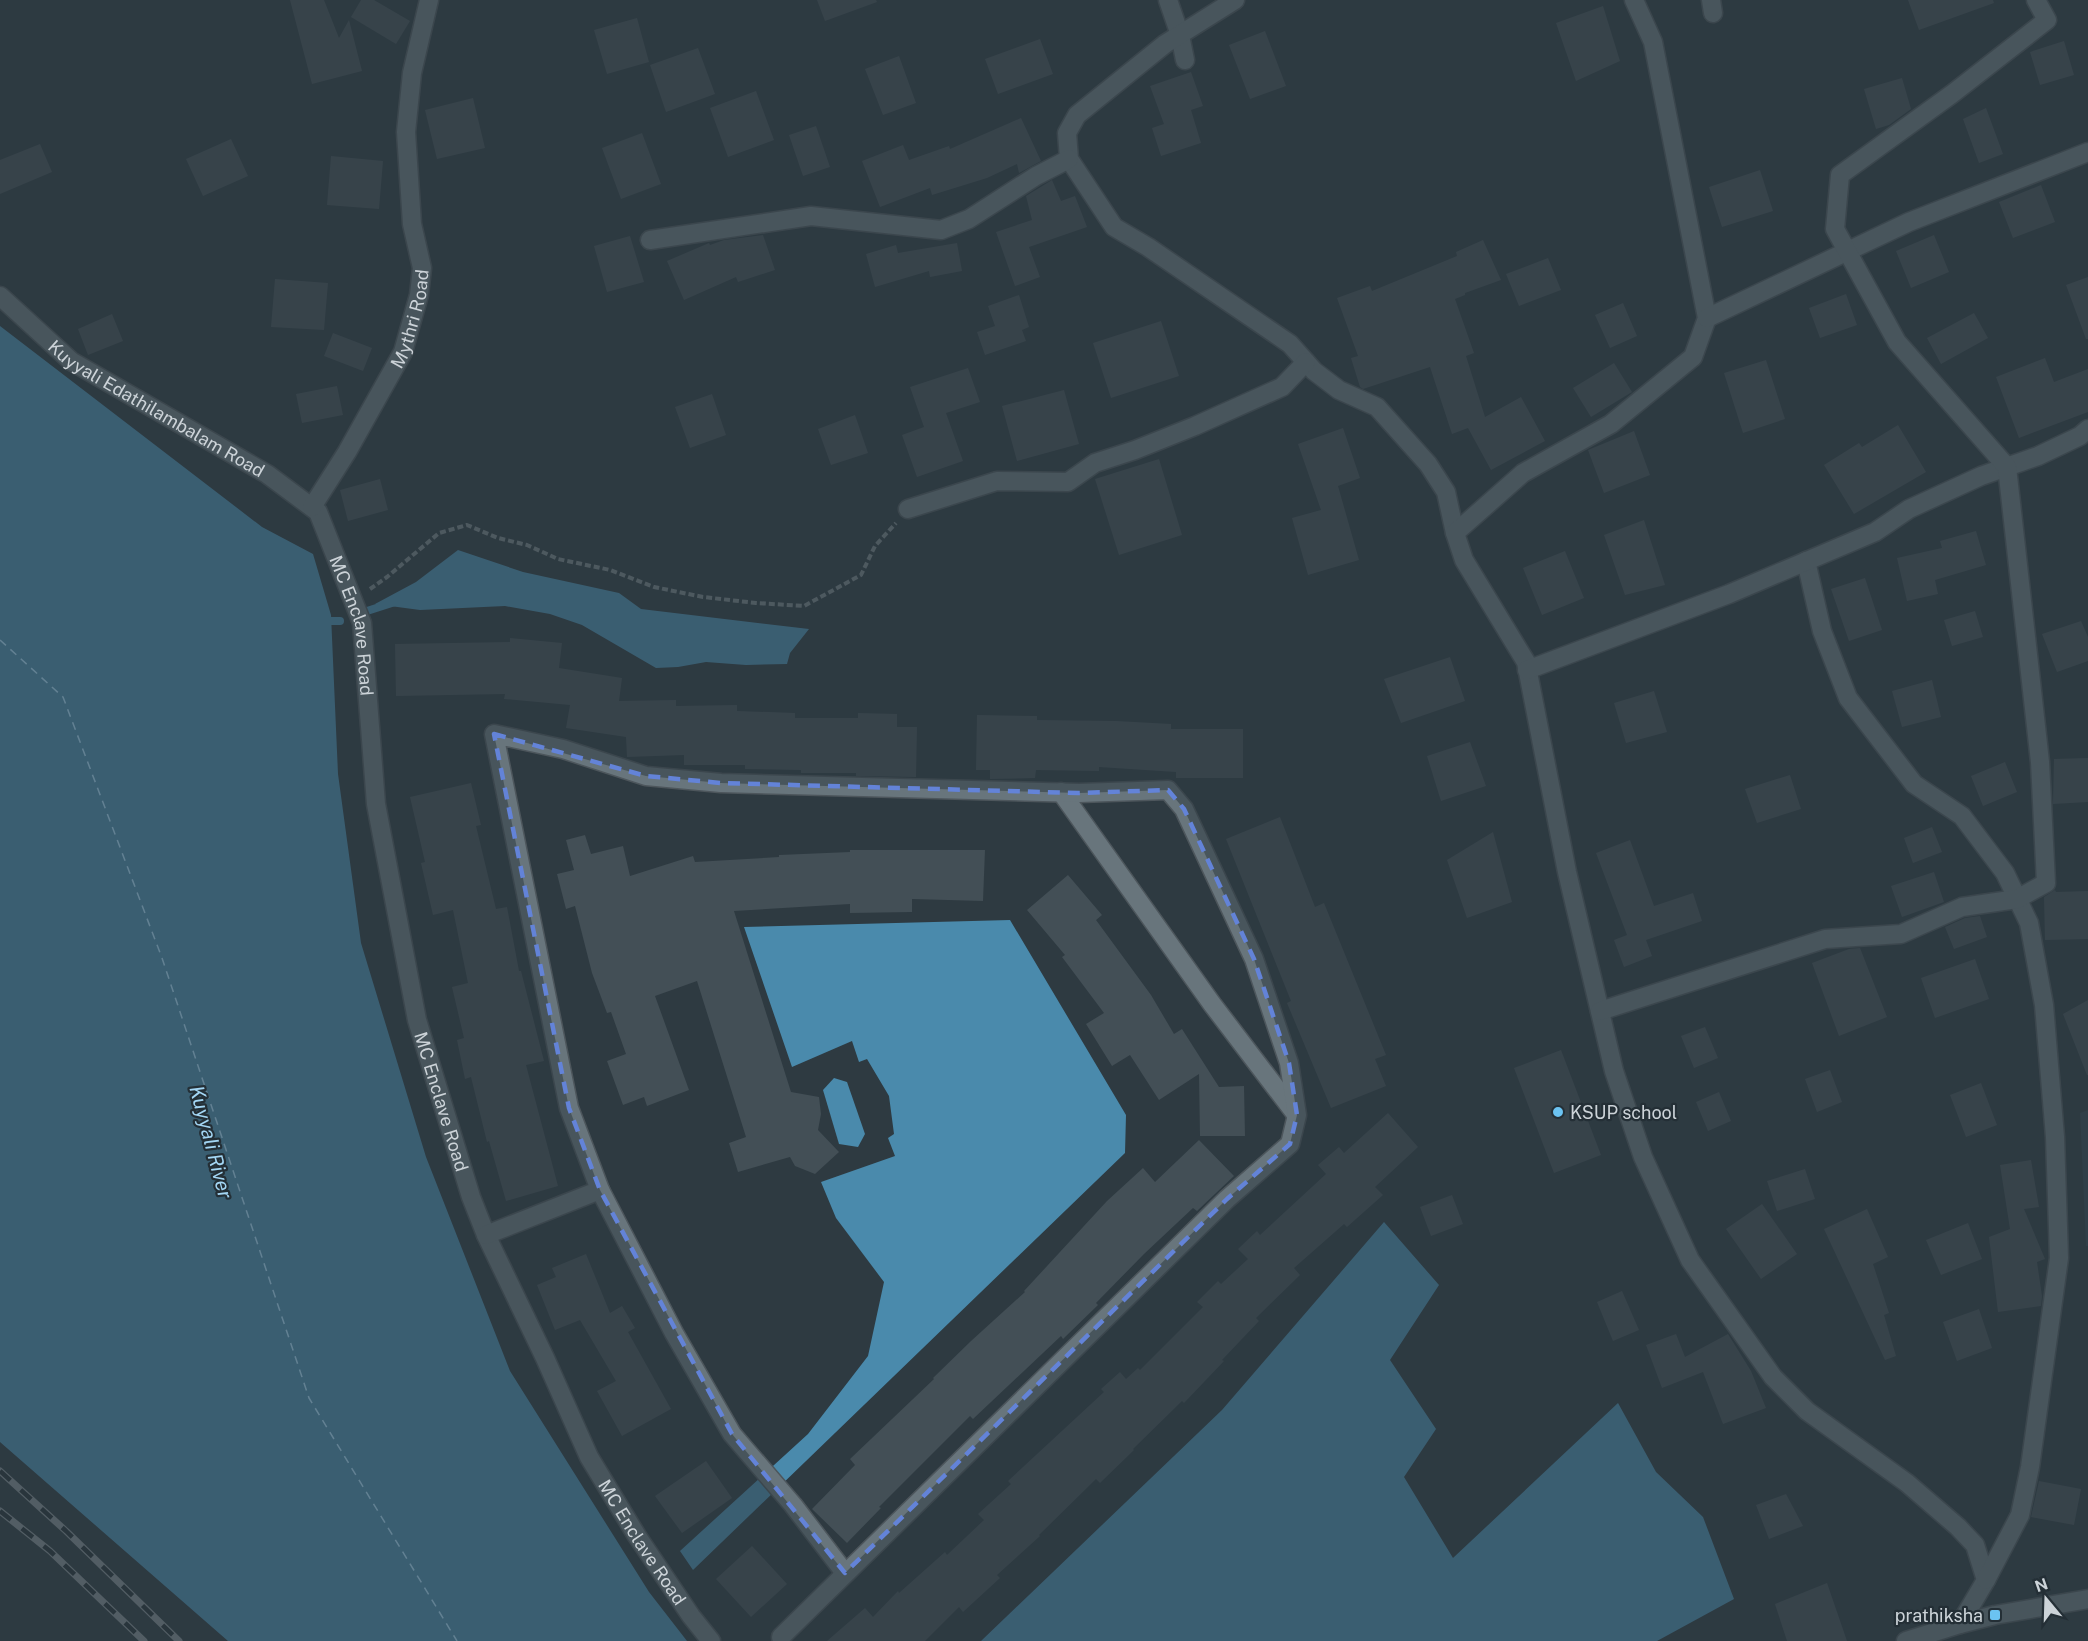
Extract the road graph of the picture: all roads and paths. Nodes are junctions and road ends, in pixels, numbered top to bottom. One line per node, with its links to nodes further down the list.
1 (429, 0): 18 (street, Mythri Road)
2 (1168, 0): 6 (street)
3 (1235, 0): 6 (street)
4 (1634, 0): 13 (street)
5 (2036, 0): 11 (street)
6 (1180, 35): 7 (street); 9 (street)
7 (1185, 60)
8 (2088, 152): 11 (street)
9 (1069, 159): 10 (street); 14 (street)
10 (650, 240)
11 (1846, 252): 13 (street); 16 (street)
12 (0, 296): 18 (street, Kuyyali Edathilambalam Road)
13 (1707, 318): 19 (street)
14 (1306, 362): 17 (street); 19 (street)
15 (2088, 429): 16 (street)
16 (2007, 467): 20 (street); 24 (street)
17 (908, 509): 21 (path)
18 (315, 510): 21 (street, MC Enclave Road)
19 (1455, 533): 22 (street)
20 (1806, 561): 22 (street); 24 (street)
21 (353, 600): 28 (street, MC Enclave Road)
22 (1527, 670): 25 (street)
23 (1061, 792): 26 (street); 26 (street); 27 (street)
24 (2017, 899): 25 (street); 30 (street)
25 (1600, 1011): 30 (street)
26 (1297, 1114): 29 (street)
27 (600, 1190): 28 (street); 29 (street)
28 (486, 1235): 34 (street, MC Enclave Road)
29 (845, 1573): 33 (street)
30 (1986, 1580): 32 (street)
31 (2088, 1599): 32 (street)
32 (1960, 1623): 35 (street)
33 (781, 1637)
34 (711, 1641)
35 (1906, 1641)

